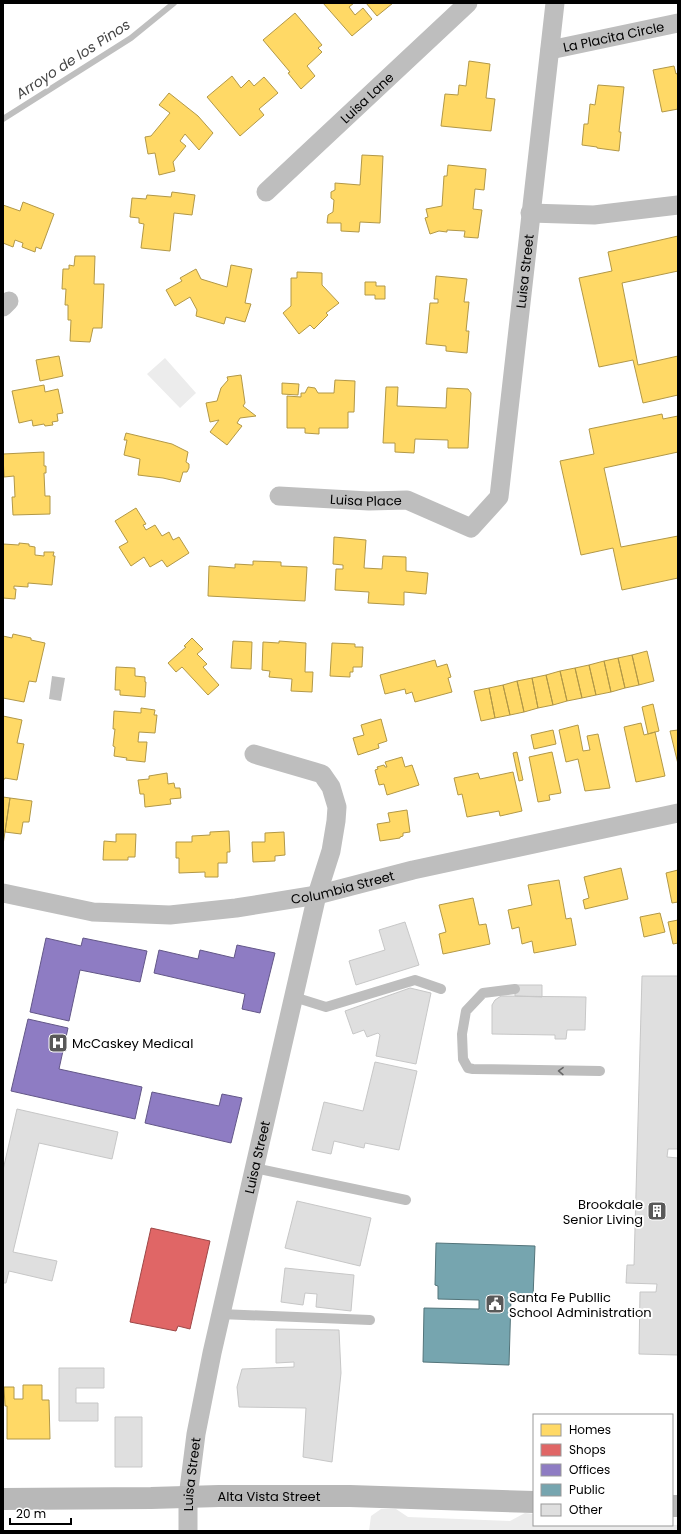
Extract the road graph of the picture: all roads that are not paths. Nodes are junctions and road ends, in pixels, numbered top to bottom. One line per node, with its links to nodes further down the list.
1 (468, 3): 5 (street, Luisa Lane)
2 (555, 3): 4 (street, Luisa Street)
3 (678, 23): 4 (street, La Placita Circle)
4 (550, 50): 7 (street, Luisa Street)
5 (266, 192)
6 (678, 205): 7 (street)
7 (530, 212): 9 (street, Luisa Street)
8 (279, 496): 9 (street, Luisa Place)
9 (471, 528)
10 (254, 754): 13 (street, Luisa Street)
11 (678, 814): 13 (street, Columbia Street)
12 (3, 893): 13 (street, Columbia Street)
13 (317, 895): 16 (street, Luisa Street)
14 (441, 989): 16 (lane)
15 (515, 989): 17 (lane, one-way to 15)
16 (294, 997): 18 (street, Luisa Street)
17 (600, 1071)
18 (254, 1168): 19 (lane); 20 (street, Luisa Street)
19 (406, 1200)
20 (220, 1314): 21 (lane); 22 (street, Luisa Street)
21 (370, 1320)
22 (188, 1497): 23 (street, Alta Vista Street); 24 (street, Alta Vista Street); 25 (street, Luisa Street)
23 (3, 1499)
24 (533, 1502)
25 (188, 1531)

